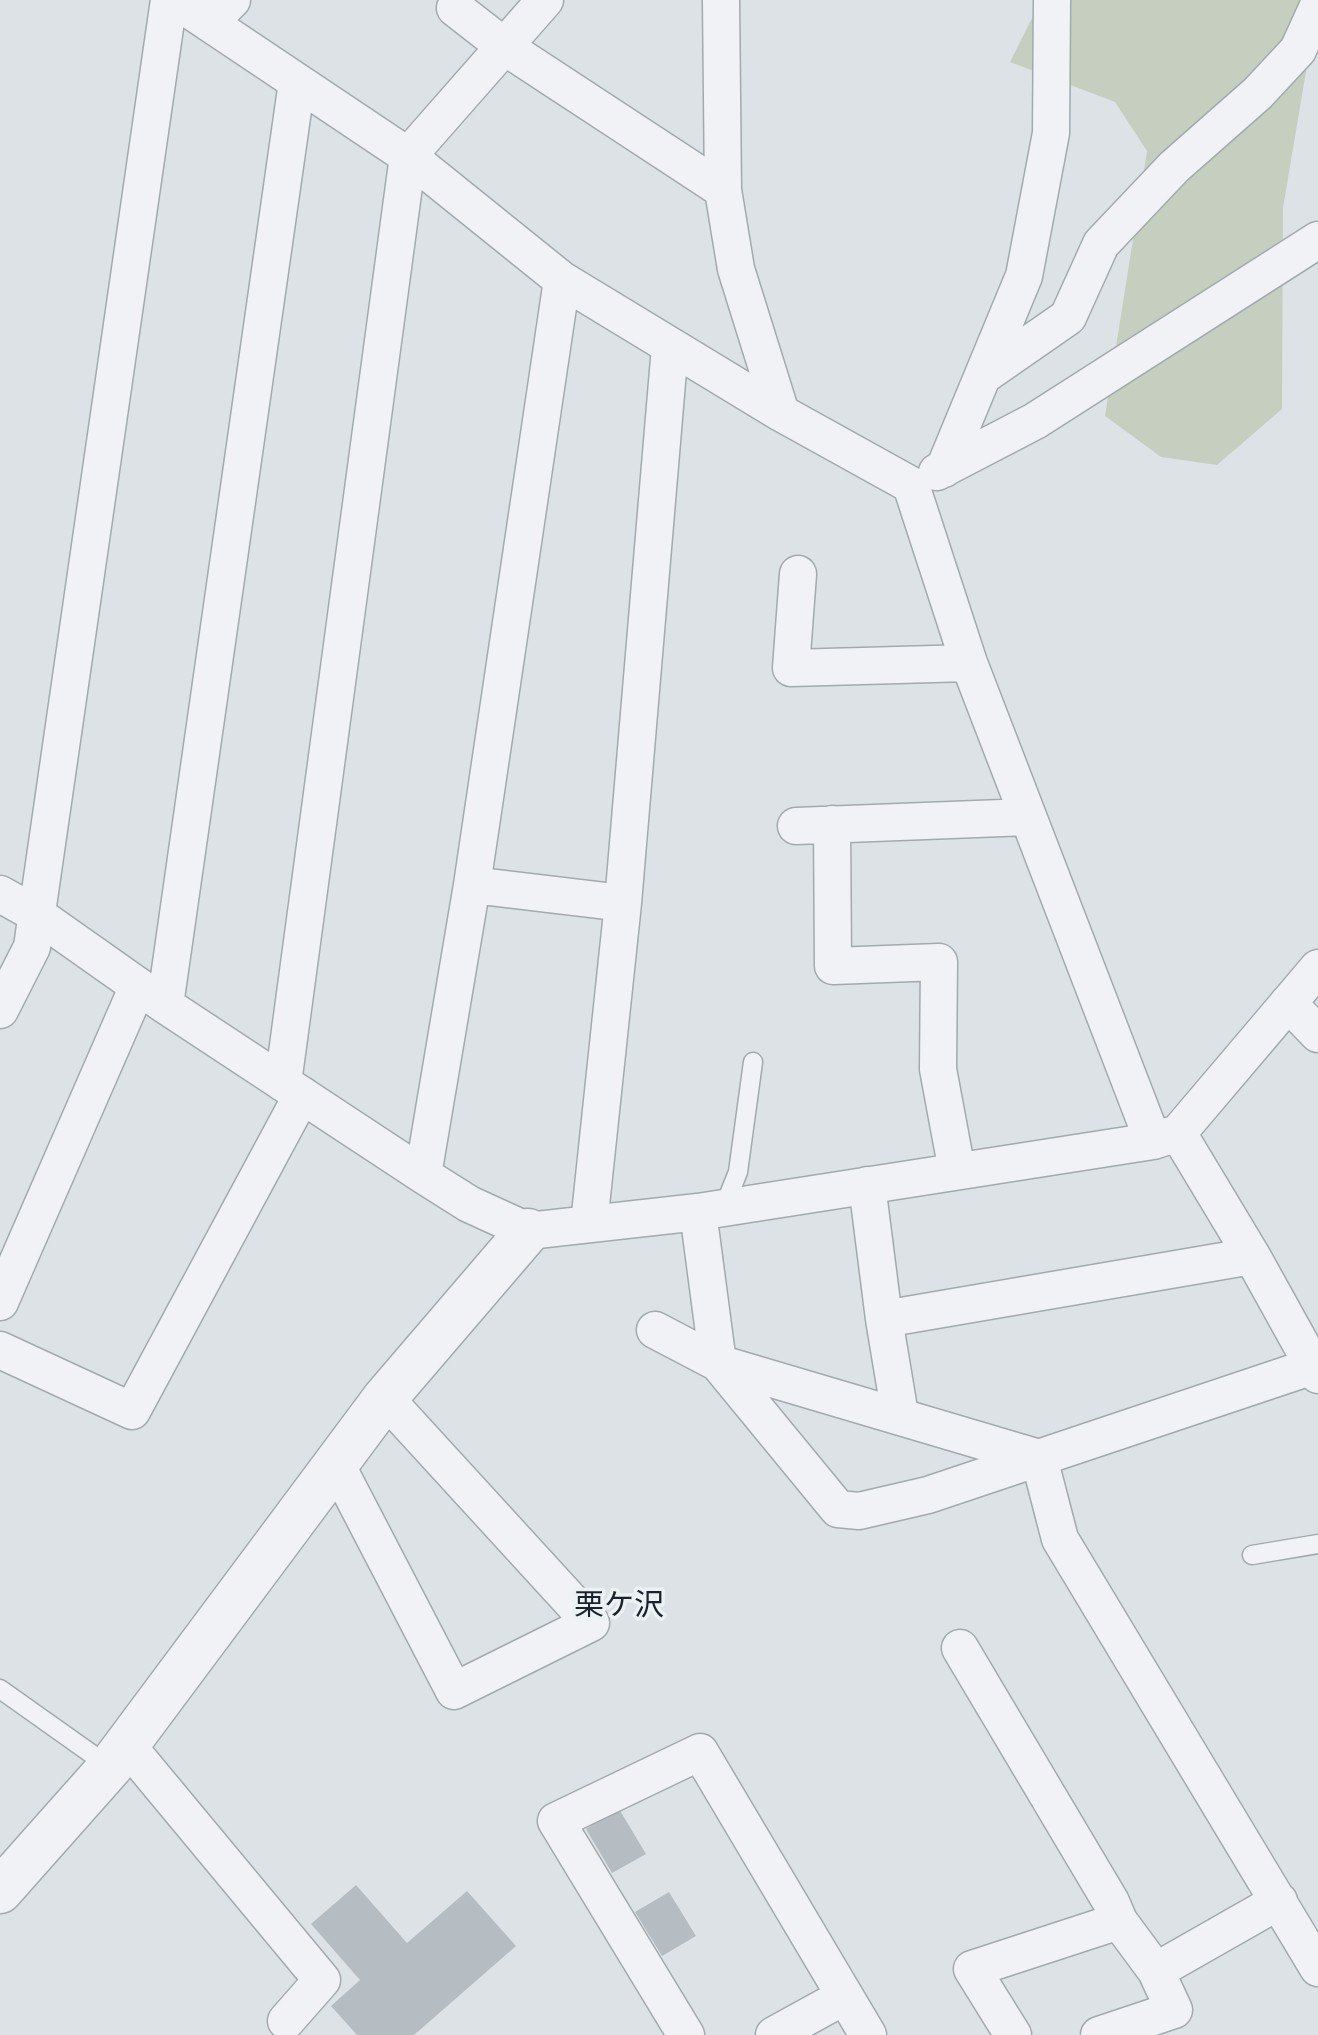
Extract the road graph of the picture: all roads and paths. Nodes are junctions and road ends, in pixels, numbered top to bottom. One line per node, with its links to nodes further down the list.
1 (169, 0): 28 (street)
2 (175, 0): 8 (street)
3 (545, 0): 9 (street)
4 (721, 0): 12 (street)
5 (1052, 0): 16 (street)
6 (1318, 6): 16 (street)
7 (455, 8): 9 (street)
8 (220, 11): 10 (street)
9 (505, 47): 11 (street); 12 (street)
10 (297, 82): 11 (street); 30 (street)
11 (408, 156): 14 (street); 35 (street)
12 (723, 190): 17 (street)
13 (1318, 240): 18 (street)
14 (562, 280): 15 (street); 25 (street)
15 (670, 347): 17 (street); 27 (street)
16 (983, 376): 18 (street)
17 (781, 413): 19 (street)
18 (944, 469): 19 (street)
19 (911, 485): 21 (street)
20 (798, 574): 21 (street)
21 (969, 663): 22 (street)
22 (1028, 817): 23 (street); 36 (street)
23 (832, 824): 24 (street); 37 (street)
24 (796, 826)
25 (472, 885): 27 (street); 38 (street)
26 (0, 894): 28 (street)
27 (623, 903): 41 (street)
28 (36, 914): 30 (street); 32 (street)
29 (1318, 968): 31 (street)
30 (152, 996): 35 (street); 44 (street)
31 (1288, 1003): 33 (street); 36 (street)
32 (0, 1010)
33 (1318, 1034)
34 (753, 1062): 40 (lane)
35 (293, 1089): 38 (street); 47 (street)
36 (1165, 1137): 37 (street); 43 (street)
37 (957, 1171): 39 (street)
38 (423, 1175): 42 (street)
39 (867, 1185): 40 (street); 45 (street)
40 (711, 1210): 41 (street); 48 (street)
41 (589, 1224): 42 (street)
42 (528, 1231): 50 (street)
43 (1252, 1256): 45 (street); 49 (street)
44 (0, 1302)
45 (884, 1319): 51 (street)
46 (655, 1330): 48 (street)
47 (0, 1350)
48 (718, 1363): 51 (street); 52 (street)
49 (1316, 1371): 52 (street)
50 (385, 1398): 53 (street); 53 (street)
51 (900, 1415): 52 (street)
52 (1039, 1458): 60 (street)
53 (336, 1464): 58 (street)
54 (1318, 1544): 55 (lane)
55 (1252, 1555)
56 (960, 1648): 61 (street)
57 (0, 1689): 58 (lane)
58 (118, 1755): 59 (street); 65 (street)
59 (0, 1891)
60 (1279, 1901): 62 (street); 63 (street)
61 (1119, 1921): 63 (street); 69 (street)
62 (1318, 1968)
63 (1156, 1971): 70 (street)
64 (845, 1996): 66 (street); 67 (street); 68 (street)
65 (286, 2021)
66 (686, 2035)
67 (774, 2035)
68 (868, 2035)
69 (1013, 2035)
70 (1099, 2035)

